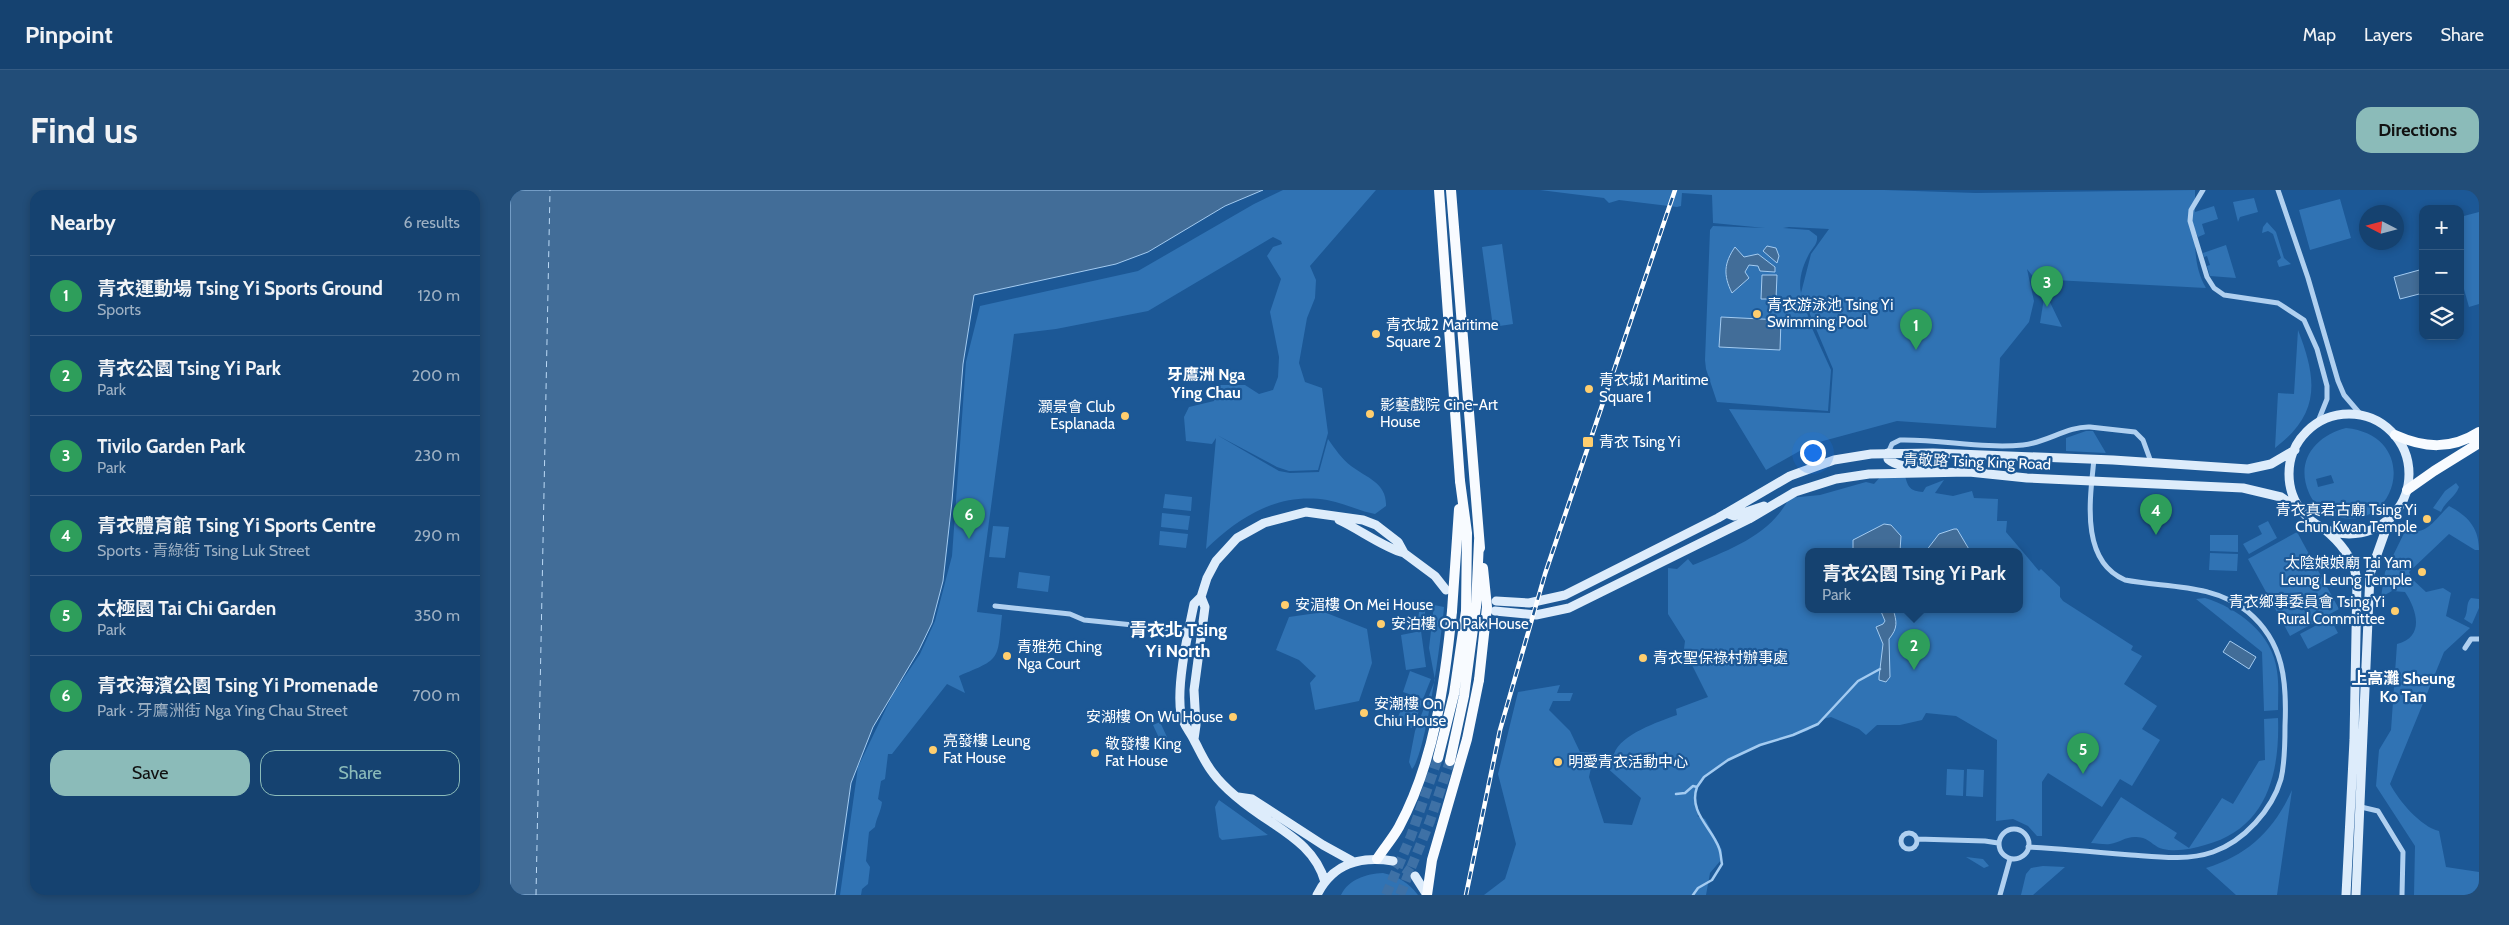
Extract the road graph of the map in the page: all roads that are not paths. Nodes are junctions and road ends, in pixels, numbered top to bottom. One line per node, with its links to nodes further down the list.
1 (1439, 190): 15 (main road)
2 (1451, 190): 22 (main road)
3 (2203, 190): 6 (street)
4 (2278, 190): 5 (street)
5 (2362, 416): 6 (main road); 8 (main road)
6 (2317, 424): 10 (main road)
7 (2479, 432): 8 (main road)
8 (2394, 435): 17 (main road)
9 (2479, 443): 17 (main road)
10 (2295, 450): 13 (main road, 青敬路 Tsing King Road); 18 (main road)
11 (1888, 453): 12 (main road, 青敬路 Tsing King Road); 13 (street, 青敬路 Tsing King Road); 14 (main road); 19 (main road, 青敬路 Tsing King Road)
12 (2094, 459): 13 (main road, 青敬路 Tsing King Road); 16 (street)
13 (2152, 462)
14 (1945, 472): 16 (main road, 青敬路 Tsing King Road); 19 (main road, 青敬路 Tsing King Road)
15 (1460, 480): 35 (main road, bridge); 42 (main road, bridge)
16 (2092, 480): 18 (main road, 青敬路 Tsing King Road); 41 (street)
17 (2407, 490): 20 (main road)
18 (2303, 512): 21 (main road)
19 (1732, 516): 23 (main road, 青敬路 Tsing King Road); 25 (main road, 青敬路 Tsing King Road)
20 (2390, 518): 21 (main road); 38 (main road)
21 (2323, 528): 51 (main road)
22 (1479, 541): 36 (main road, bridge); 49 (main road, bridge)
23 (1584, 585): 25 (main road); 27 (main road, 青敬路 Tsing King Road)
24 (1448, 586): 26 (main road)
25 (1606, 588): 29 (main road, 青敬路 Tsing King Road)
26 (1201, 597): 30 (main road); 31 (main road)
27 (1496, 600)
28 (995, 606): 30 (street)
29 (1495, 612)
30 (1188, 630): 31 (street); 34 (main road)
31 (1202, 632): 34 (main road)
32 (2479, 640): 33 (street)
33 (2465, 648)
34 (1194, 739): 37 (main road)
35 (1438, 758)
36 (1450, 761)
37 (1238, 797): 44 (main road); 47 (main road)
38 (2361, 807): 52 (main road); 53 (street)
39 (1917, 839): 40 (street)
40 (1998, 843): 41 (street); 43 (street)
41 (2028, 848): 43 (street)
42 (1377, 858): 44 (main road); 45 (main road)
43 (2010, 859): 50 (street)
44 (1352, 861): 47 (main road)
45 (1393, 861)
46 (1415, 876): 49 (main road)
47 (1325, 882): 48 (main road)
48 (1317, 895)
49 (1427, 895)
50 (2000, 895)
51 (2346, 895)
52 (2356, 895)
53 (2402, 895)

